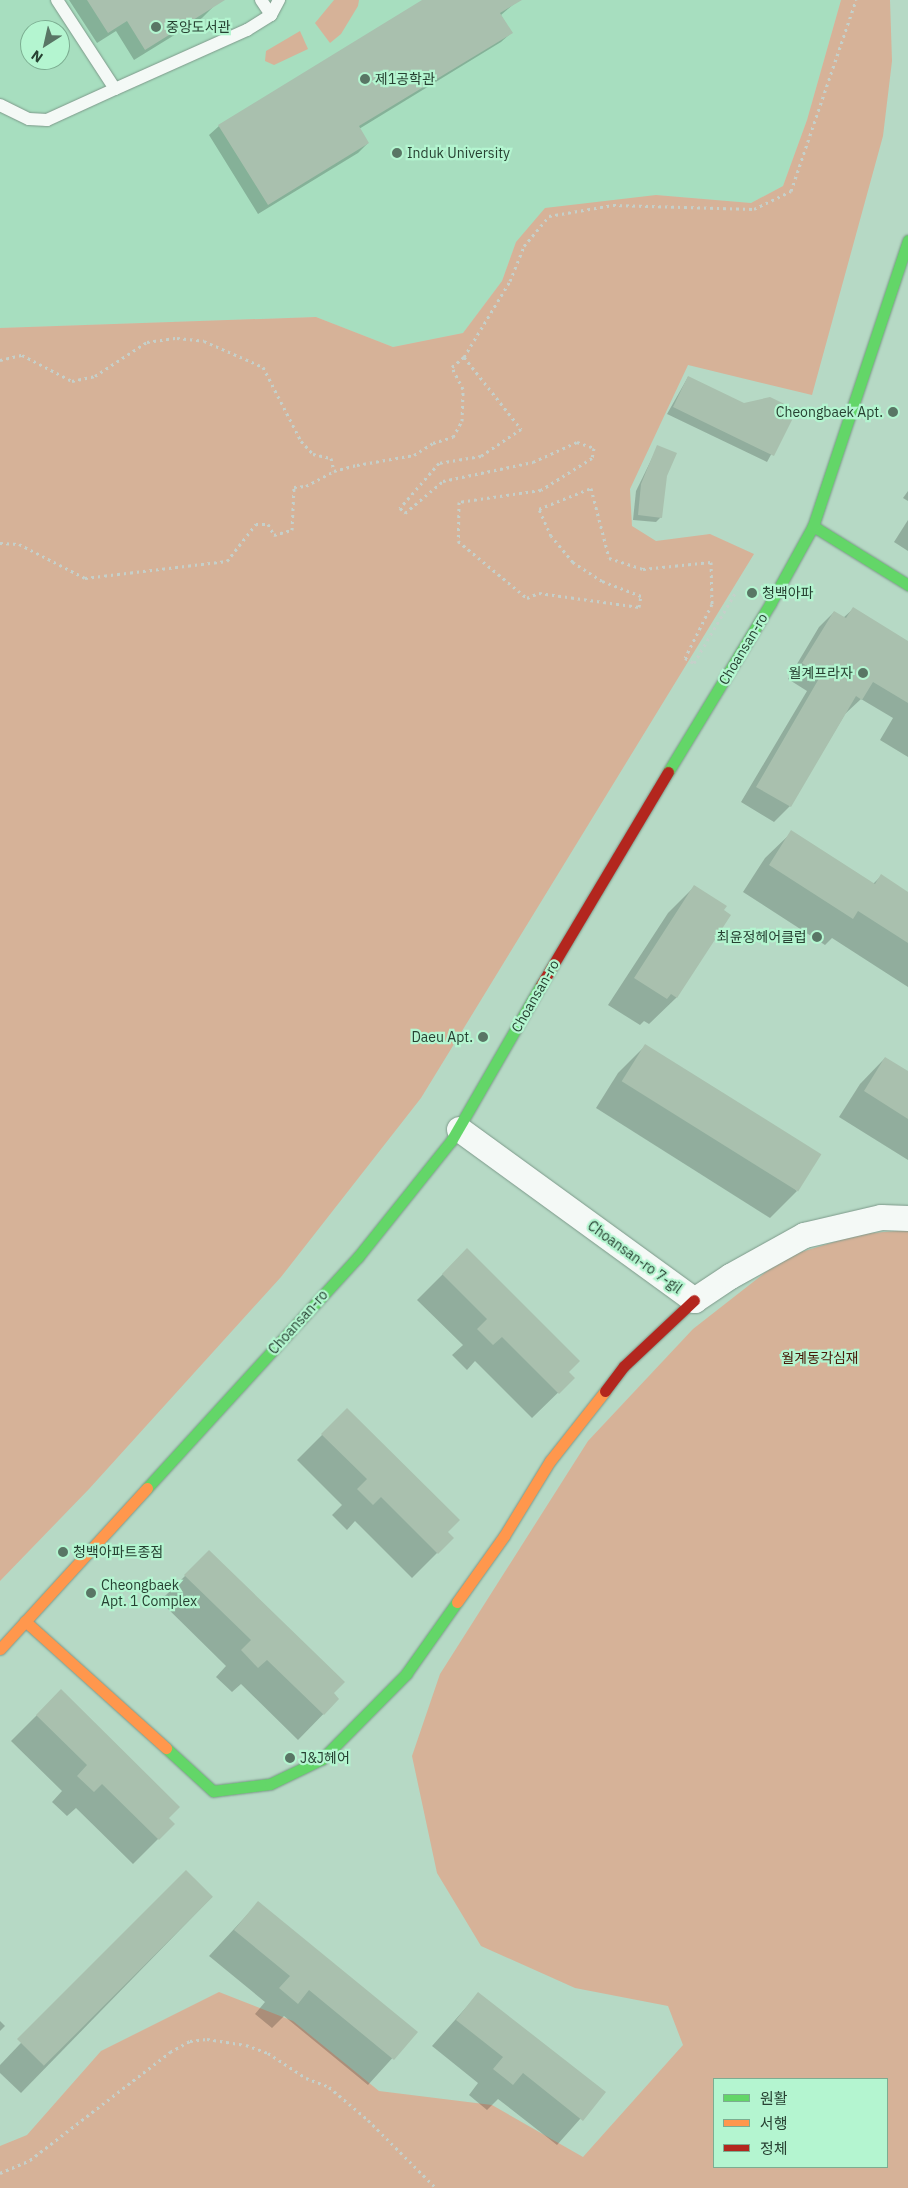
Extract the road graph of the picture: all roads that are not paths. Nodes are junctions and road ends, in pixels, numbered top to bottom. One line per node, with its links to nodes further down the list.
1 (57, 0): 5 (lane)
2 (261, 0): 4 (lane)
3 (278, 0): 4 (lane)
4 (271, 15): 5 (lane)
5 (115, 89): 6 (lane)
6 (0, 105)
7 (908, 240): 8 (street, Choansan-ro)
8 (812, 526): 9 (street); 10 (street, Choansan-ro)
9 (908, 584)
10 (459, 1129): 12 (street, Choansan-ro 7-gil); 13 (street, Choansan-ro)
11 (908, 1218): 12 (street, Choansan-ro 7-gil)
12 (694, 1300): 13 (street)
13 (25, 1621): 14 (street, Choansan-ro)
14 (0, 1649)

